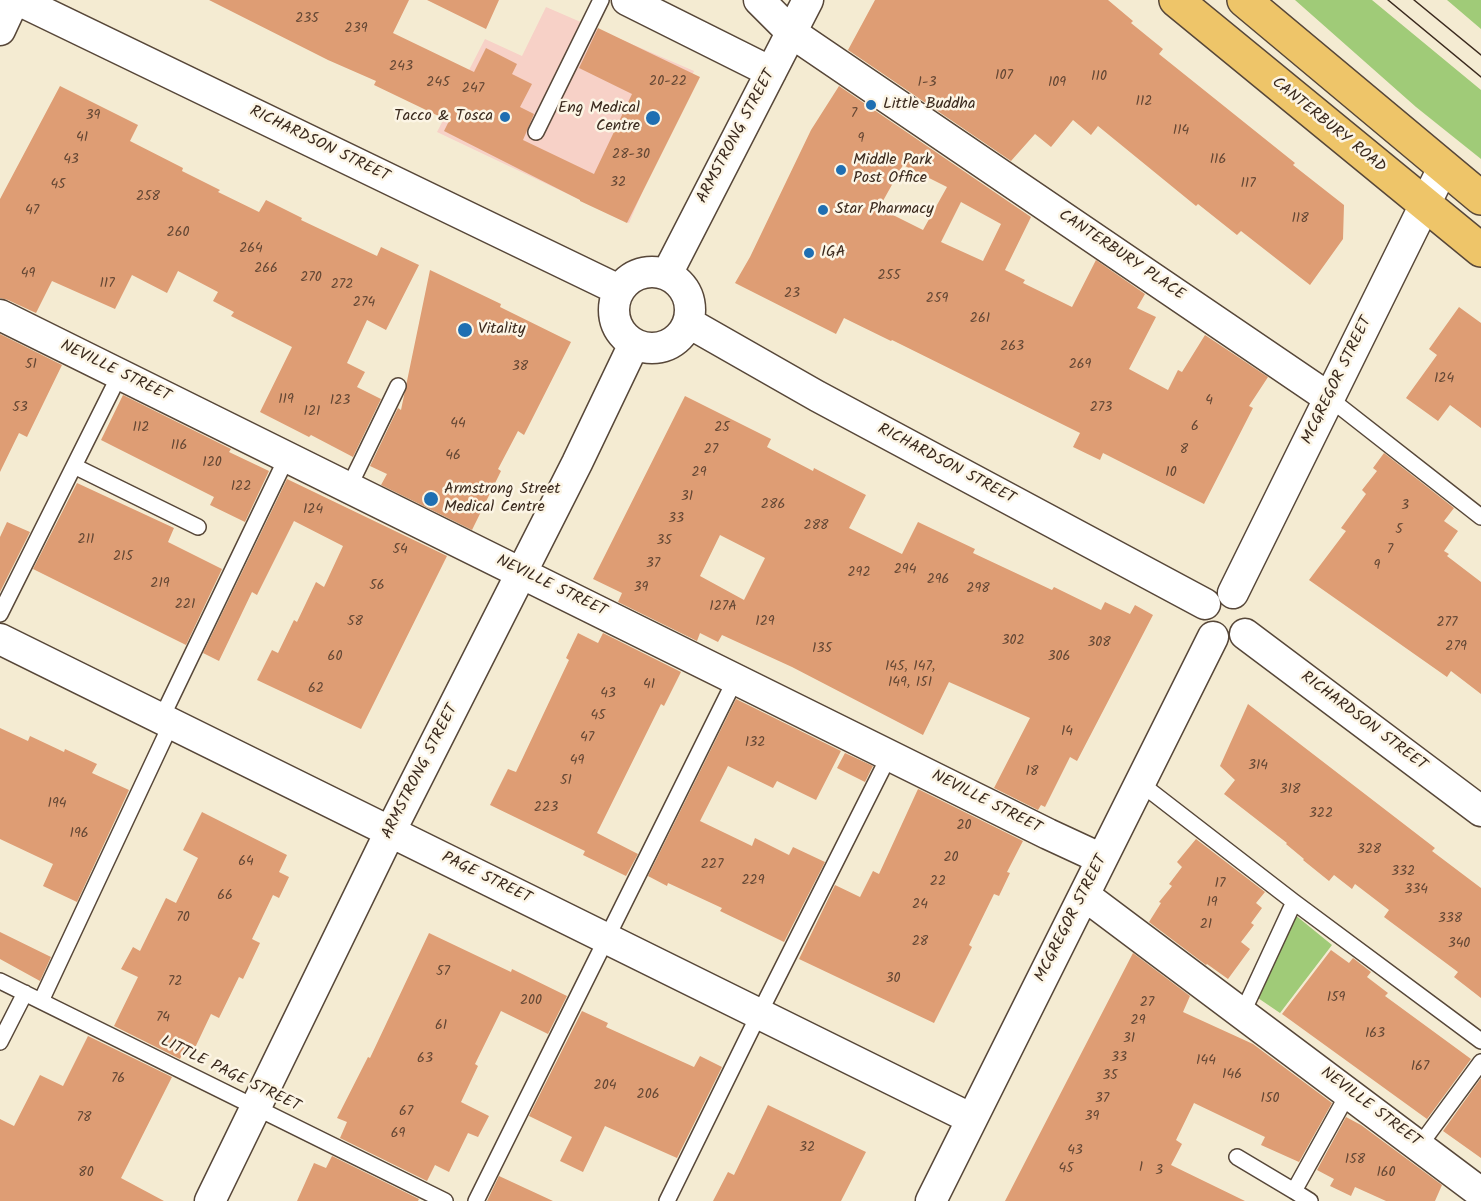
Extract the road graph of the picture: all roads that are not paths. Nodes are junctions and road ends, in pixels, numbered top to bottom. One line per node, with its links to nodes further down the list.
1 (16, 0): 8 (street); 17 (street, RICHARDSON STREET)
2 (601, 0): 11 (lane)
3 (627, 0): 10 (street)
4 (759, 0): 9 (street, CANTERBURY PLACE)
5 (808, 0): 9 (street, ARMSTRONG STREET)
6 (1176, 0): 14 (main road, CANTERBURY ROAD)
7 (1244, 0): 12 (main road)
8 (0, 30)
9 (792, 33): 10 (street, ARMSTRONG STREET); 23 (street, CANTERBURY PLACE)
10 (771, 72): 16 (street, ARMSTRONG STREET)
11 (536, 132)
12 (1443, 168): 13 (main road); 14 (street, MCGREGOR STREET)
13 (1481, 198)
14 (1425, 205): 15 (main road, CANTERBURY ROAD); 23 (street, MCGREGOR STREET)
15 (1481, 250)
16 (667, 274): 17 (street); 19 (street)
17 (619, 290): 20 (street)
18 (0, 315): 21 (street, NEVILLE STREET)
19 (689, 323): 20 (street); 31 (street, RICHARDSON STREET)
20 (634, 344): 29 (street, ARMSTRONG STREET)
21 (120, 374): 24 (street, NEVILLE STREET); 25 (lane)
22 (398, 386): 26 (lane)
23 (1329, 398): 27 (lane, CANTERBURY PLACE); 30 (street, MCGREGOR STREET)
24 (287, 457): 26 (street, NEVILLE STREET); 37 (lane)
25 (74, 466): 28 (lane); 32 (lane)
26 (348, 487): 29 (street, NEVILLE STREET)
27 (1481, 517)
28 (198, 527)
29 (522, 573): 36 (street, NEVILLE STREET); 41 (street, ARMSTRONG STREET)
30 (1233, 593): 31 (street); 33 (street)
31 (1205, 604): 34 (street)
32 (0, 614)
33 (1245, 634): 34 (street); 40 (street, RICHARDSON STREET)
34 (1213, 637): 39 (street, MCGREGOR STREET)
35 (0, 639): 37 (street, PAGE STREET)
36 (736, 678): 38 (street, NEVILLE STREET); 45 (lane)
37 (166, 721): 41 (street, PAGE STREET); 48 (lane)
38 (890, 754): 42 (street, NEVILLE STREET); 49 (lane)
39 (1140, 783): 42 (street, MCGREGOR STREET); 44 (lane)
40 (1481, 811)
41 (390, 832): 45 (street, PAGE STREET); 55 (street, ARMSTRONG STREET)
42 (1102, 859): 43 (street, MCGREGOR STREET)
43 (1084, 895): 50 (street, NEVILLE STREET); 56 (street, MCGREGOR STREET)
44 (1294, 902): 50 (lane); 51 (lane)
45 (607, 939): 49 (street, PAGE STREET); 63 (lane)
46 (0, 981): 47 (lane, LITTLE PAGE STREET)
47 (25, 993): 48 (lane, LITTLE PAGE STREET); 52 (lane)
48 (41, 1001): 55 (lane, LITTLE PAGE STREET)
49 (759, 1014): 56 (street, PAGE STREET); 64 (lane)
50 (1242, 1014): 54 (street, NEVILLE STREET)
51 (1481, 1041)
52 (0, 1042)
53 (1481, 1062): 57 (lane)
54 (1349, 1092): 57 (street, NEVILLE STREET); 59 (lane)
55 (257, 1108): 61 (street, ARMSTRONG STREET); 62 (lane, LITTLE PAGE STREET)
56 (972, 1119): 65 (street, MCGREGOR STREET)
57 (1420, 1145): 60 (street, NEVILLE STREET)
58 (1237, 1157): 59 (lane)
59 (1294, 1191): 66 (lane)
60 (1481, 1193)
61 (210, 1201)
62 (445, 1201)
63 (476, 1201)
64 (667, 1201)
65 (931, 1201)
66 (1310, 1201)

